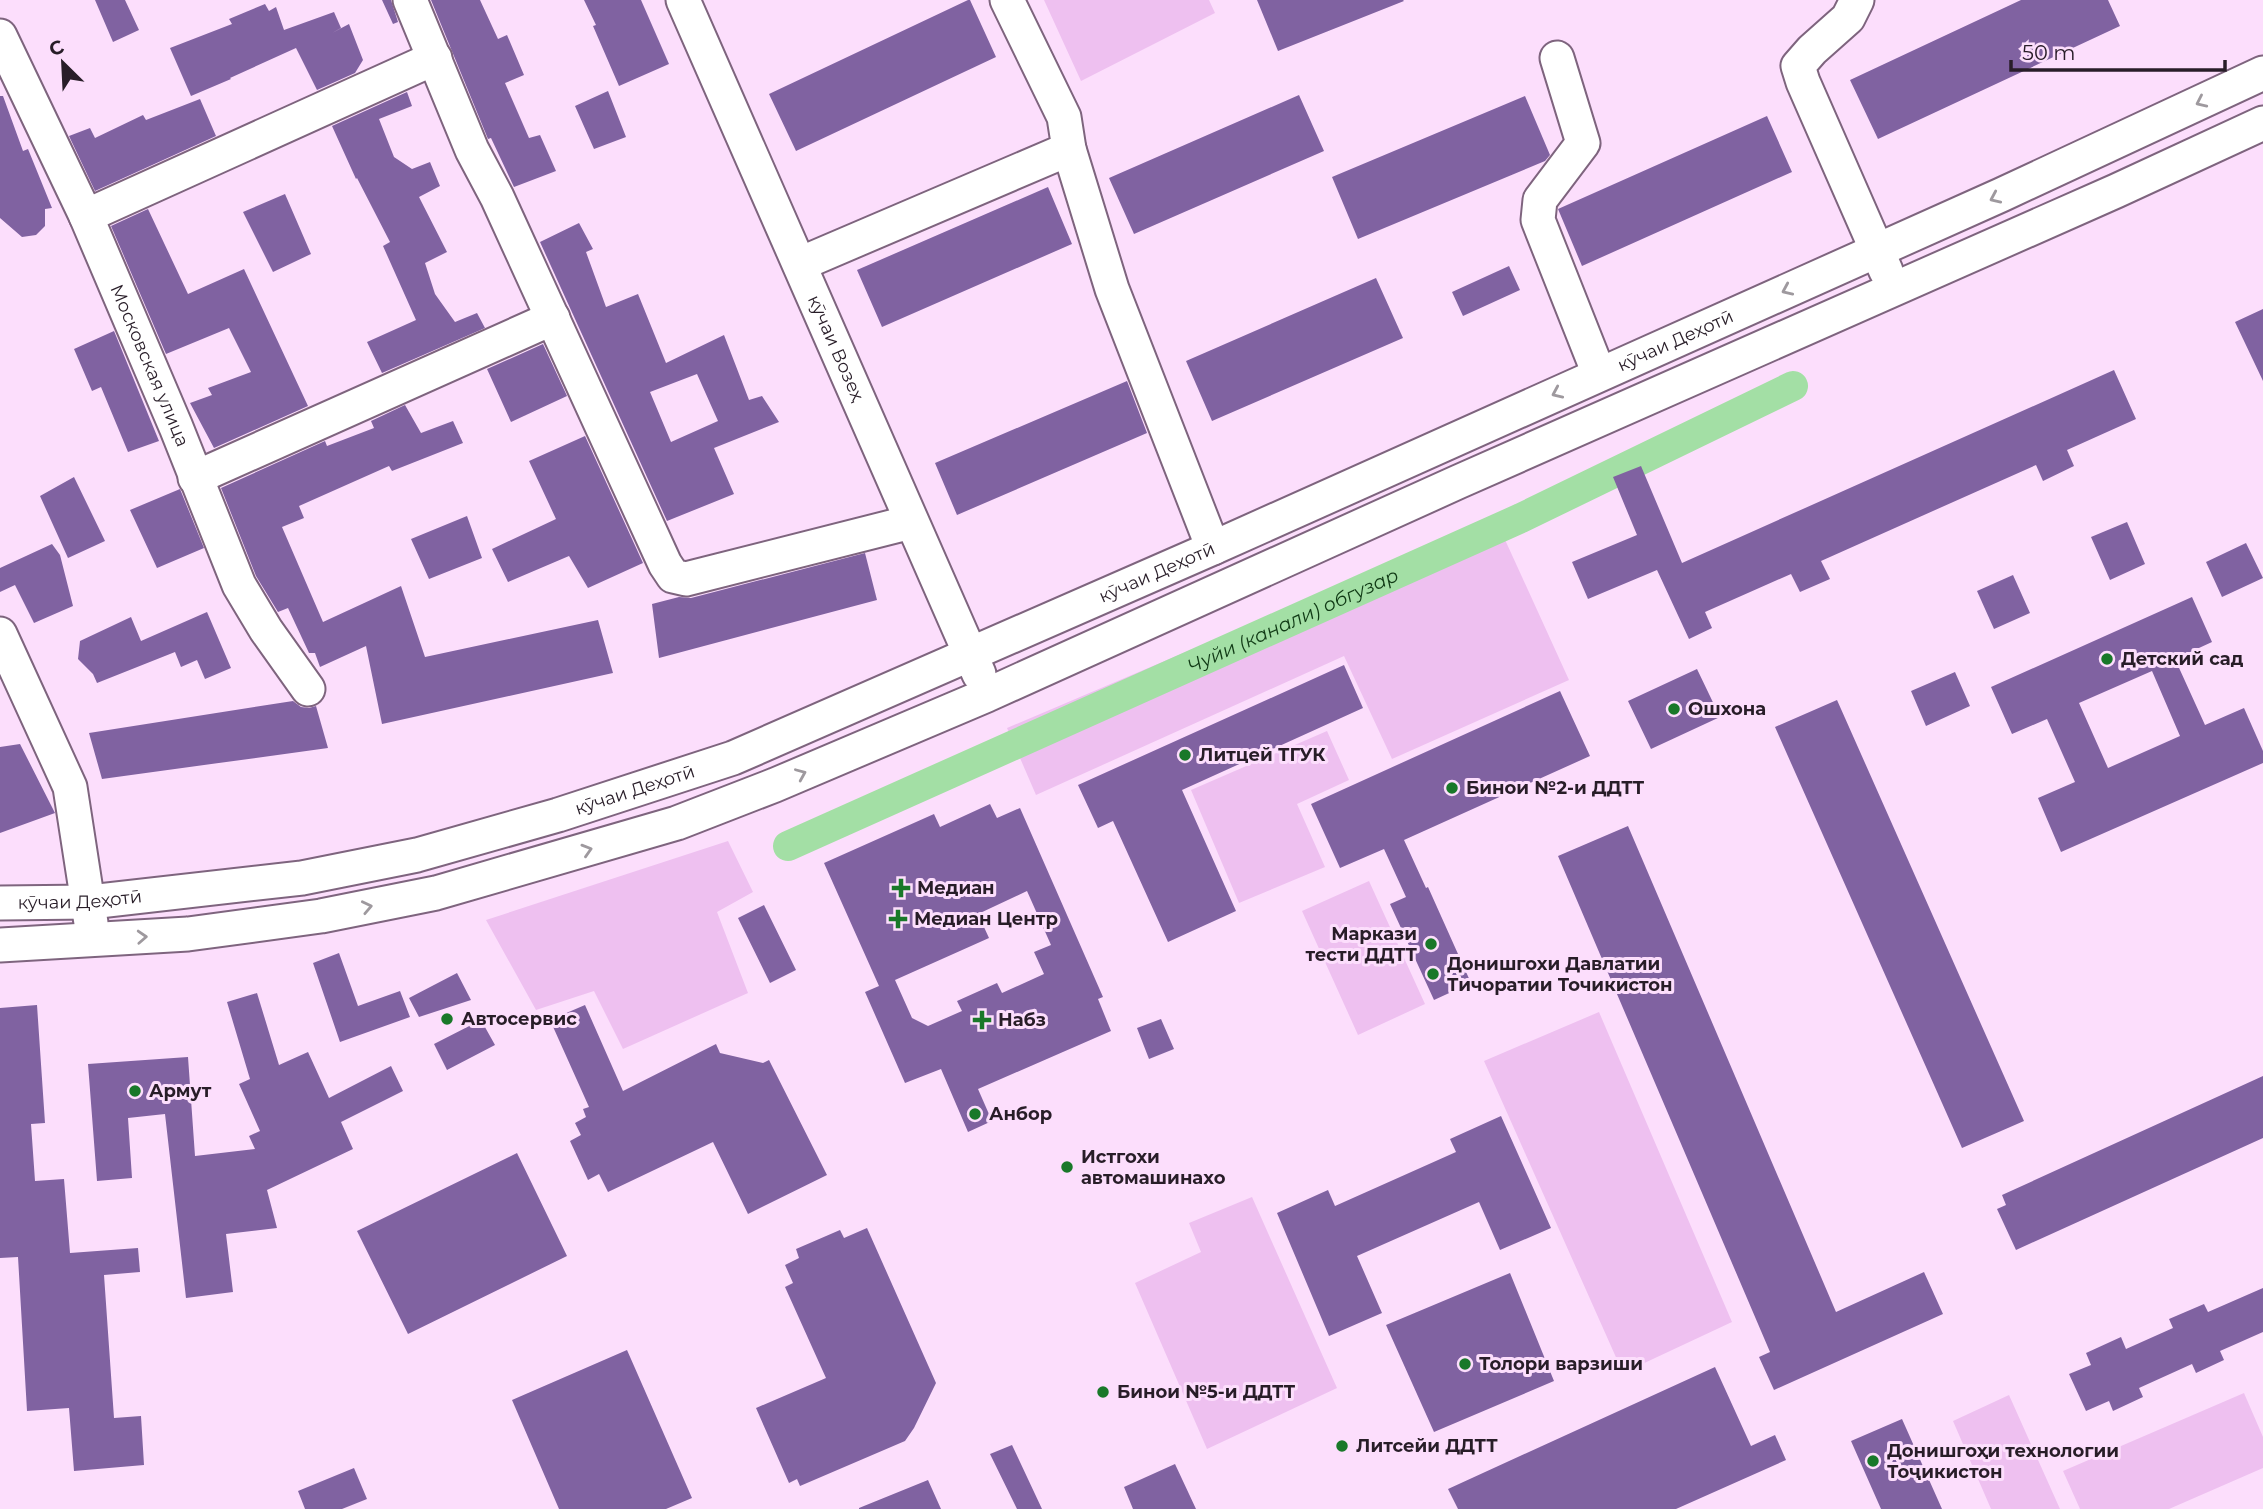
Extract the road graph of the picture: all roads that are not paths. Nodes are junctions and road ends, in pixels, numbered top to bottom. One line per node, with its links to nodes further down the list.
1 (410, 0): 6 (street)
2 (683, 0): 13 (street, кӯчаи Возеҳ)
3 (1007, 0): 10 (street)
4 (1857, 0): 12 (street)
5 (0, 36): 11 (street, Московская улица)
6 (435, 58): 11 (street); 15 (street)
7 (1557, 58): 16 (street)
8 (2263, 74): 12 (street, кӯчаи Деҳотӣ, one-way to 12)
9 (2263, 123): 14 (street)
10 (1069, 149): 13 (street); 19 (street)
11 (86, 216): 17 (street, Московская улица)
12 (1878, 250): 14 (street); 16 (street, кӯчаи Деҳотӣ, one-way to 16)
13 (800, 264): 18 (street, кӯчаи Возеҳ)
14 (1893, 289): 23 (street)
15 (553, 318): 17 (street); 18 (street)
16 (1599, 374): 19 (street, кӯчаи Деҳотӣ, one-way to 19)
17 (195, 478): 22 (street, Московская улица)
18 (911, 522): 21 (street, кӯчаи Возеҳ)
19 (1213, 548): 21 (street, кӯчаи Деҳотӣ)
20 (0, 634): 24 (street)
21 (971, 654): 23 (street, кӯчаи Возеҳ); 24 (street, кӯчаи Деҳотӣ)
22 (308, 689)
23 (988, 695): 26 (street, one-way to 23)
24 (90, 902): 25 (street, кӯчаи Деҳотӣ); 26 (street)
25 (0, 903)
26 (93, 939): 27 (street)
27 (0, 945)

